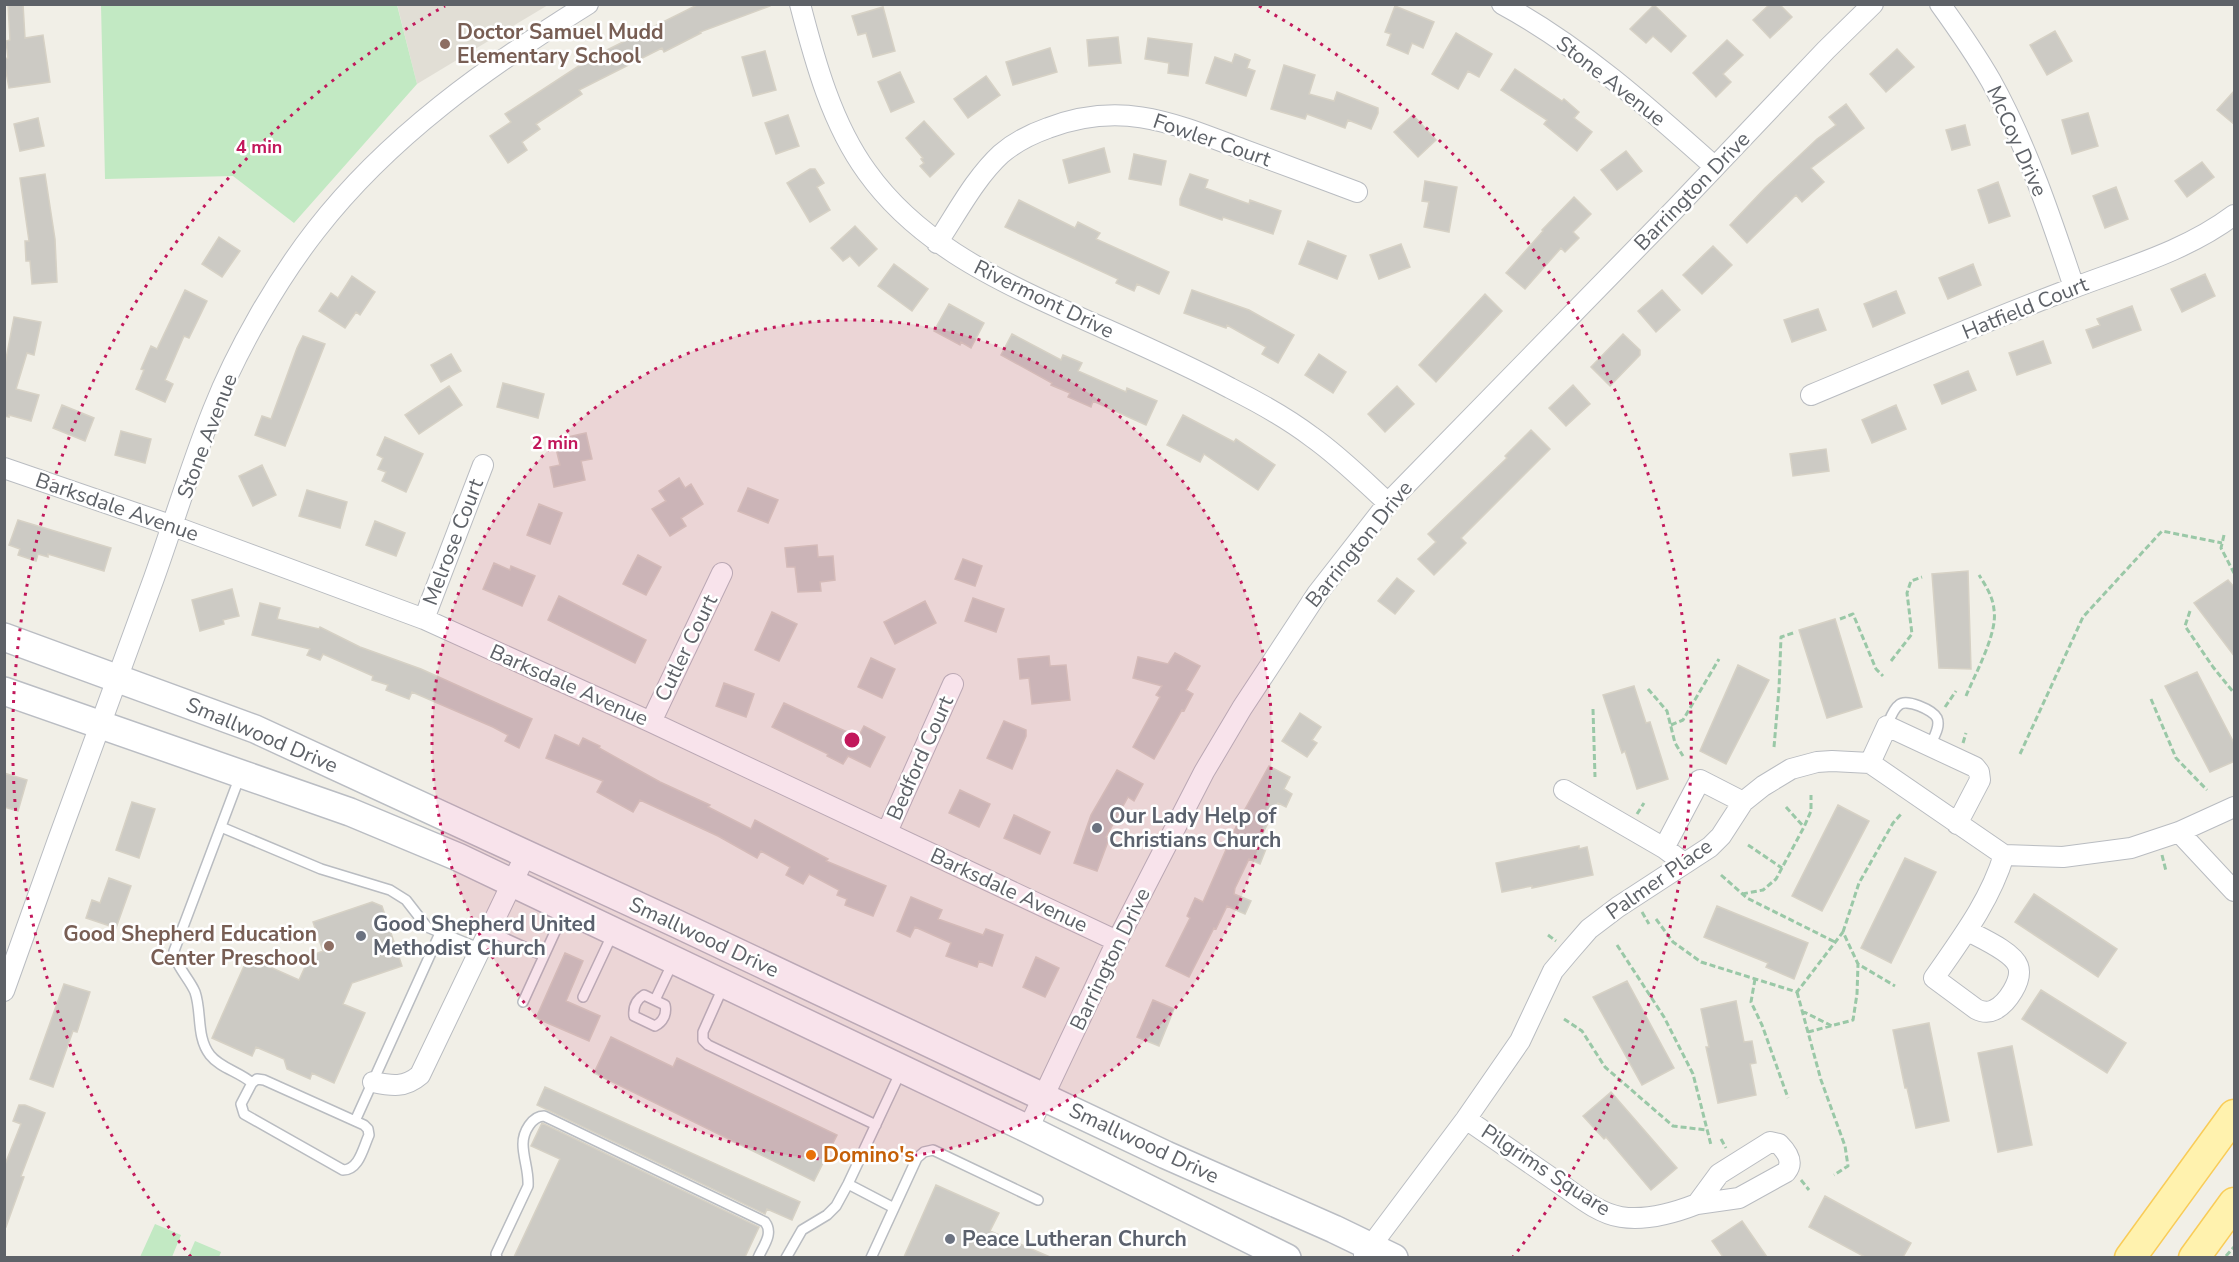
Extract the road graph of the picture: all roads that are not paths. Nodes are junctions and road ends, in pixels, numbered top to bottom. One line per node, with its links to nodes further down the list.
1 (588, 4): 15 (street, Stone Avenue)
2 (800, 4): 9 (street, Rivermont Drive)
3 (1502, 4): 6 (street, Stone Avenue)
4 (1873, 4): 6 (street, Barrington Drive)
5 (1940, 4): 10 (street, McCoy Drive)
6 (1714, 167): 14 (street, Barrington Drive)
7 (1357, 192): 9 (street, Fowler Court)
8 (2235, 215): 10 (street, Hatfield Court)
9 (937, 243): 14 (street, Rivermont Drive)
10 (2074, 287): 11 (street, Hatfield Court)
11 (1811, 394)
12 (483, 465): 17 (street, Melrose Court)
13 (4, 468): 15 (street, Barksdale Avenue)
14 (1388, 503): 46 (street, Barrington Drive)
15 (173, 526): 17 (street, Barksdale Avenue); 19 (street, Stone Avenue)
16 (722, 573): 22 (street, Cutler Court)
17 (424, 619): 22 (street, Barksdale Avenue)
18 (4, 637): 19 (main road, Smallwood Drive)
19 (117, 678): 23 (street, Stone Avenue); 36 (main road, Smallwood Drive)
20 (953, 684): 33 (street, Bedford Court)
21 (4, 691): 23 (main road, Smallwood Drive)
22 (651, 722): 33 (street, Barksdale Avenue)
23 (98, 725): 27 (main road, Smallwood Drive); 50 (street, Stone Avenue)
24 (1887, 726): 25 (street); 25 (lane); 26 (street)
25 (1930, 746): 31 (street)
26 (1870, 763): 29 (street, Palmer Place); 31 (street)
27 (240, 774): 32 (lane); 39 (main road, Smallwood Drive)
28 (1564, 790): 35 (street)
29 (1743, 802): 35 (street); 38 (street, Palmer Place)
30 (2235, 807): 34 (street)
31 (1957, 824): 37 (street)
32 (221, 827): 44 (lane); 56 (lane)
33 (887, 832): 46 (street, Barksdale Avenue)
34 (2179, 832): 37 (street); 40 (street)
35 (1664, 848): 38 (street)
36 (526, 854): 39 (street); 57 (main road, Smallwood Drive)
37 (2004, 855): 43 (street)
38 (1684, 863): 59 (street, Palmer Place)
39 (512, 883): 41 (main road, Smallwood Drive); 45 (street)
40 (2235, 891)
41 (567, 908): 42 (main road, Smallwood Drive); 47 (lane)
42 (614, 931): 48 (main road, Smallwood Drive); 51 (lane)
43 (1968, 931)
44 (440, 933): 45 (lane); 55 (lane)
45 (485, 940): 47 (lane); 55 (street)
46 (1117, 941): 57 (street, Barrington Drive)
47 (544, 956): 53 (lane)
48 (674, 959): 49 (main road, Smallwood Drive); 52 (lane)
49 (726, 983): 54 (main road, Smallwood Drive); 61 (lane)
50 (4, 991)
51 (584, 997)
52 (655, 1000)
53 (523, 1002)
54 (902, 1069): 61 (lane); 62 (main road, Smallwood Drive)
55 (373, 1082): 60 (lane)
56 (252, 1083): 60 (lane); 60 (lane)
57 (1044, 1097): 62 (street, Barrington Drive); 68 (main road, Smallwood Drive)
58 (2235, 1114): 74 (main road)
59 (1466, 1119): 66 (street, Pilgrims Square); 68 (street, Palmer Place)
60 (355, 1121)
61 (876, 1125): 63 (lane)
62 (1028, 1129): 73 (main road, Smallwood Drive)
63 (848, 1184): 67 (lane); 71 (lane)
64 (1038, 1200): 67 (lane)
65 (2235, 1203): 75 (main road)
66 (1697, 1204)
67 (894, 1208): 72 (lane)
68 (1376, 1254)
69 (497, 1257): 70 (lane)
70 (758, 1257)
71 (786, 1257)
72 (871, 1257)
73 (1287, 1257)
74 (2130, 1257)
75 (2194, 1257)

